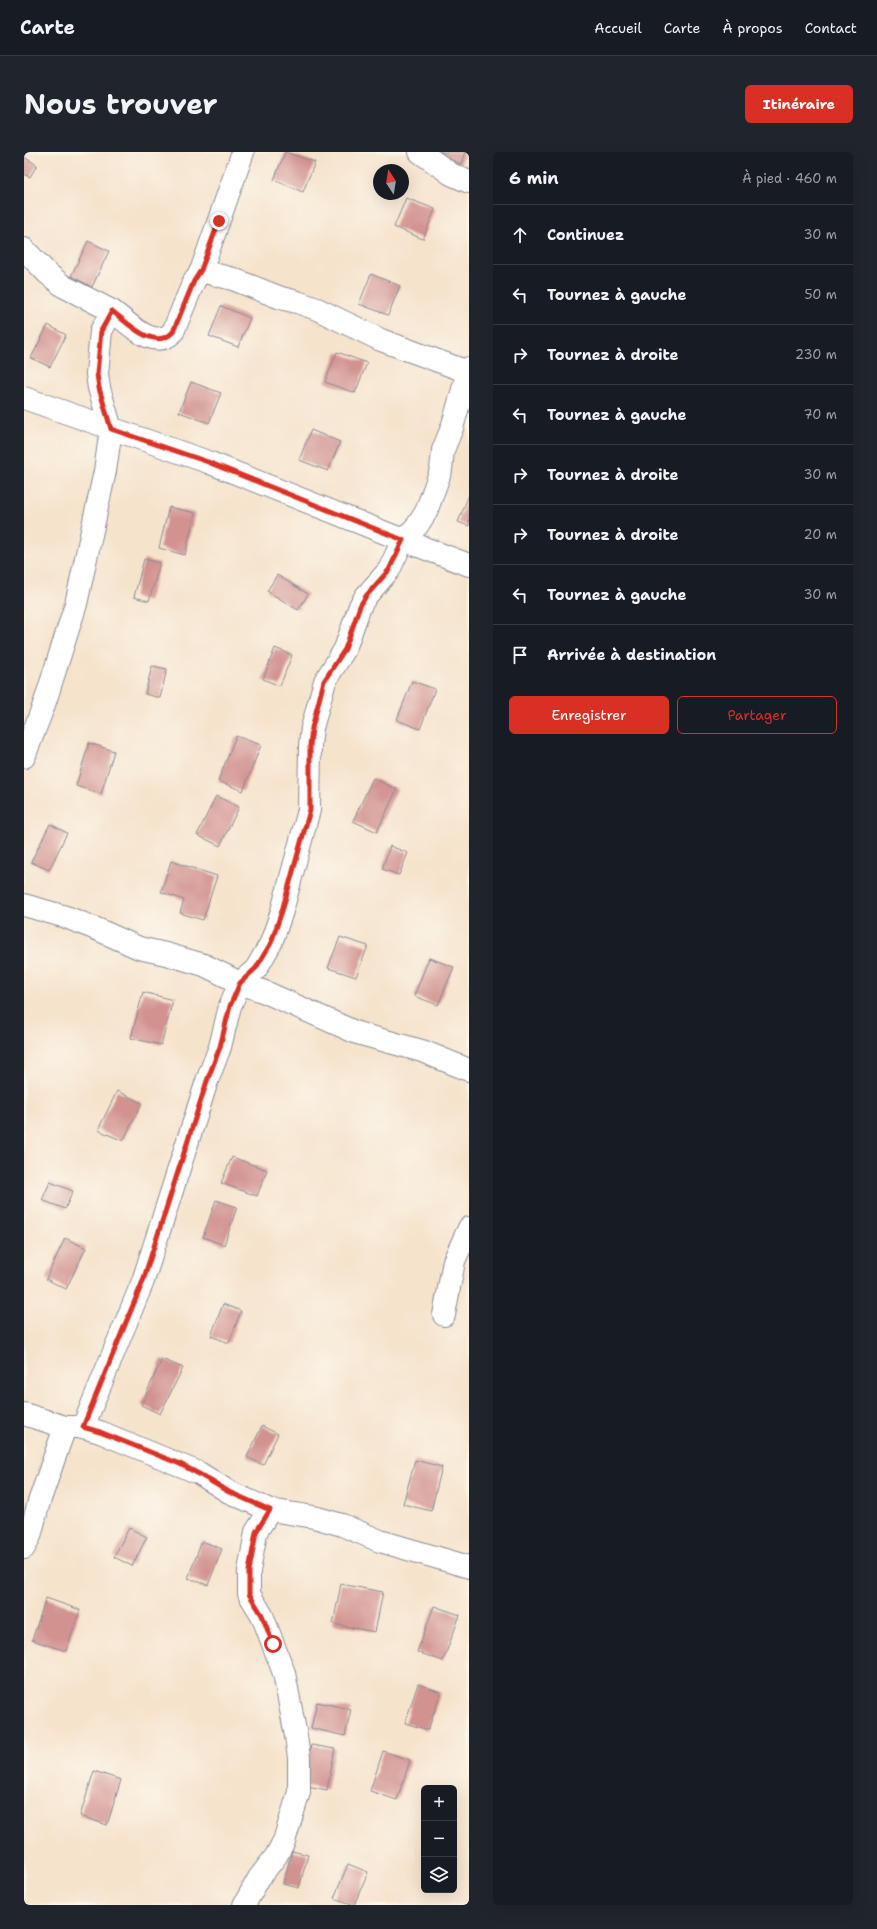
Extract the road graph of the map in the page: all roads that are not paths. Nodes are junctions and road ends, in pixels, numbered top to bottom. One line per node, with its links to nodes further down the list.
1 (244, 152): 5 (street)
2 (420, 152): 3 (street)
3 (469, 182)
4 (24, 249): 6 (street)
5 (201, 270): 6 (street); 7 (street)
6 (112, 311): 9 (street)
7 (468, 370): 10 (street)
8 (24, 398): 9 (street)
9 (111, 429): 10 (street); 12 (street)
10 (403, 540): 11 (street); 14 (street)
11 (469, 564)
12 (24, 757)
13 (24, 905): 14 (street)
14 (240, 983): 15 (street); 19 (street)
15 (469, 1070)
16 (469, 1228): 17 (street)
17 (444, 1315)
18 (24, 1414): 19 (street)
19 (74, 1427): 20 (street); 21 (street)
20 (270, 1510): 22 (street); 23 (street)
21 (24, 1548)
22 (469, 1567)
23 (244, 1905)

